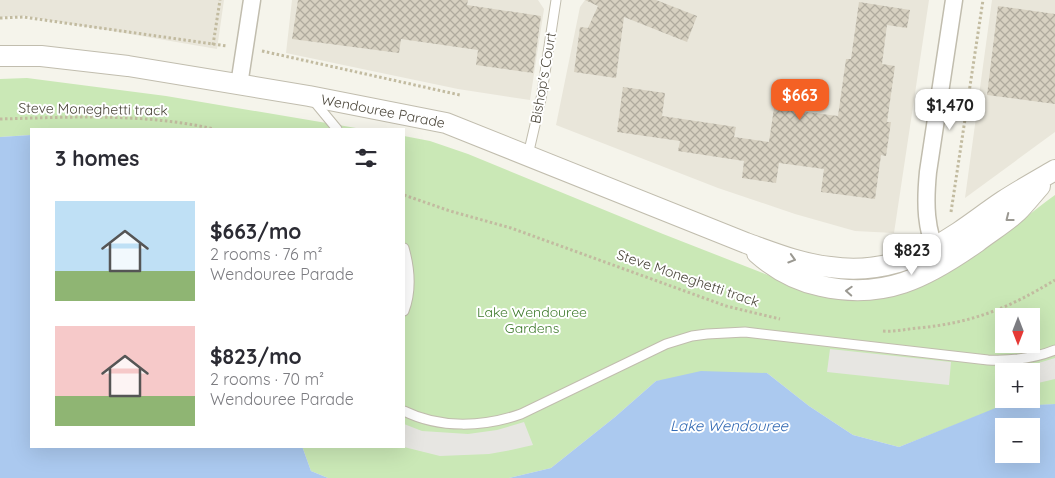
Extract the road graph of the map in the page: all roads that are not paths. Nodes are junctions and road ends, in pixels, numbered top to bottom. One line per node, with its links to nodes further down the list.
1 (252, 0): 5 (street)
2 (556, 0): 8 (lane, Bishop's Court)
3 (954, 0): 10 (street)
4 (0, 56): 5 (street, Wendouree Parade)
5 (238, 85): 6 (street, Wendouree Parade)
6 (309, 96): 7 (lane); 8 (street, Wendouree Parade)
7 (336, 128)
8 (528, 155): 9 (street, Wendouree Parade)
9 (746, 243): 10 (street, Wendouree Parade, one-way to 10); 12 (street, Wendouree Parade, one-way to 9)
10 (940, 243): 12 (street); 12 (street, Wendouree Parade, one-way to 12)
11 (405, 254): 13 (lane)
12 (942, 265)
13 (405, 308)
14 (1055, 350): 15 (lane)
15 (405, 412)

